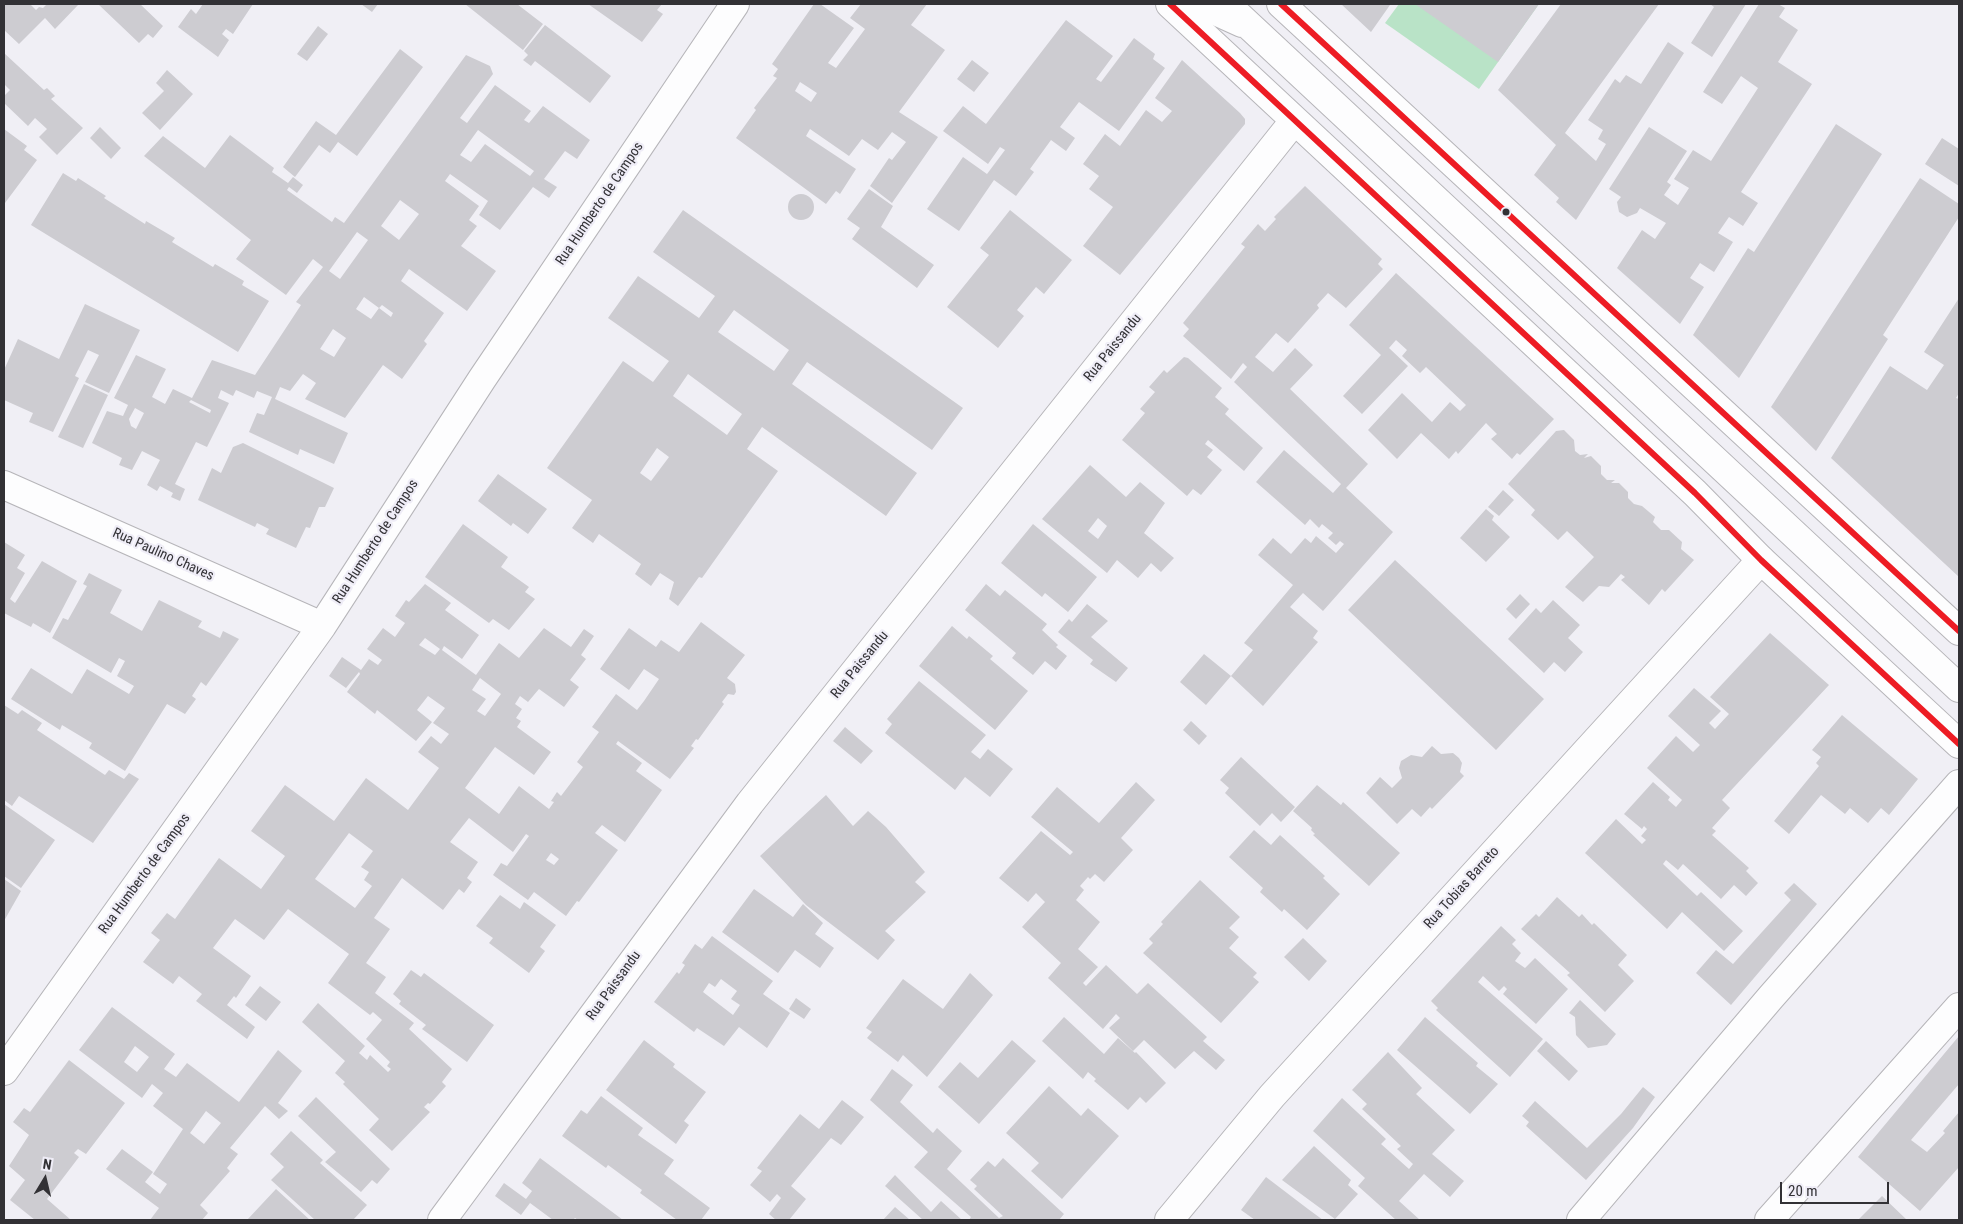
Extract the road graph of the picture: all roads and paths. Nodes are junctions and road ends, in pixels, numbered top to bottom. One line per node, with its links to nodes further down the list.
1 (735, 4): 11 (street, Rua Humberto de Campos)
2 (1170, 4): 8 (street)
3 (1200, 4): 7 (street)
4 (1226, 4): 7 (street)
5 (1237, 4): 7 (street)
6 (1281, 4): 12 (street)
7 (1250, 27): 13 (street)
8 (1294, 121): 10 (street); 18 (street, Rua Paissandu)
9 (4, 484): 11 (street, Rua Paulino Chaves)
10 (1761, 560): 14 (street); 19 (street, Rua Tobias Barreto)
11 (322, 626): 17 (street, Rua Humberto de Campos)
12 (1959, 631)
13 (1959, 688)
14 (1959, 744)
15 (1959, 784): 20 (street)
16 (1959, 1007): 21 (street)
17 (4, 1071)
18 (442, 1220)
19 (1169, 1220)
20 (1581, 1220)
21 (1769, 1220)

